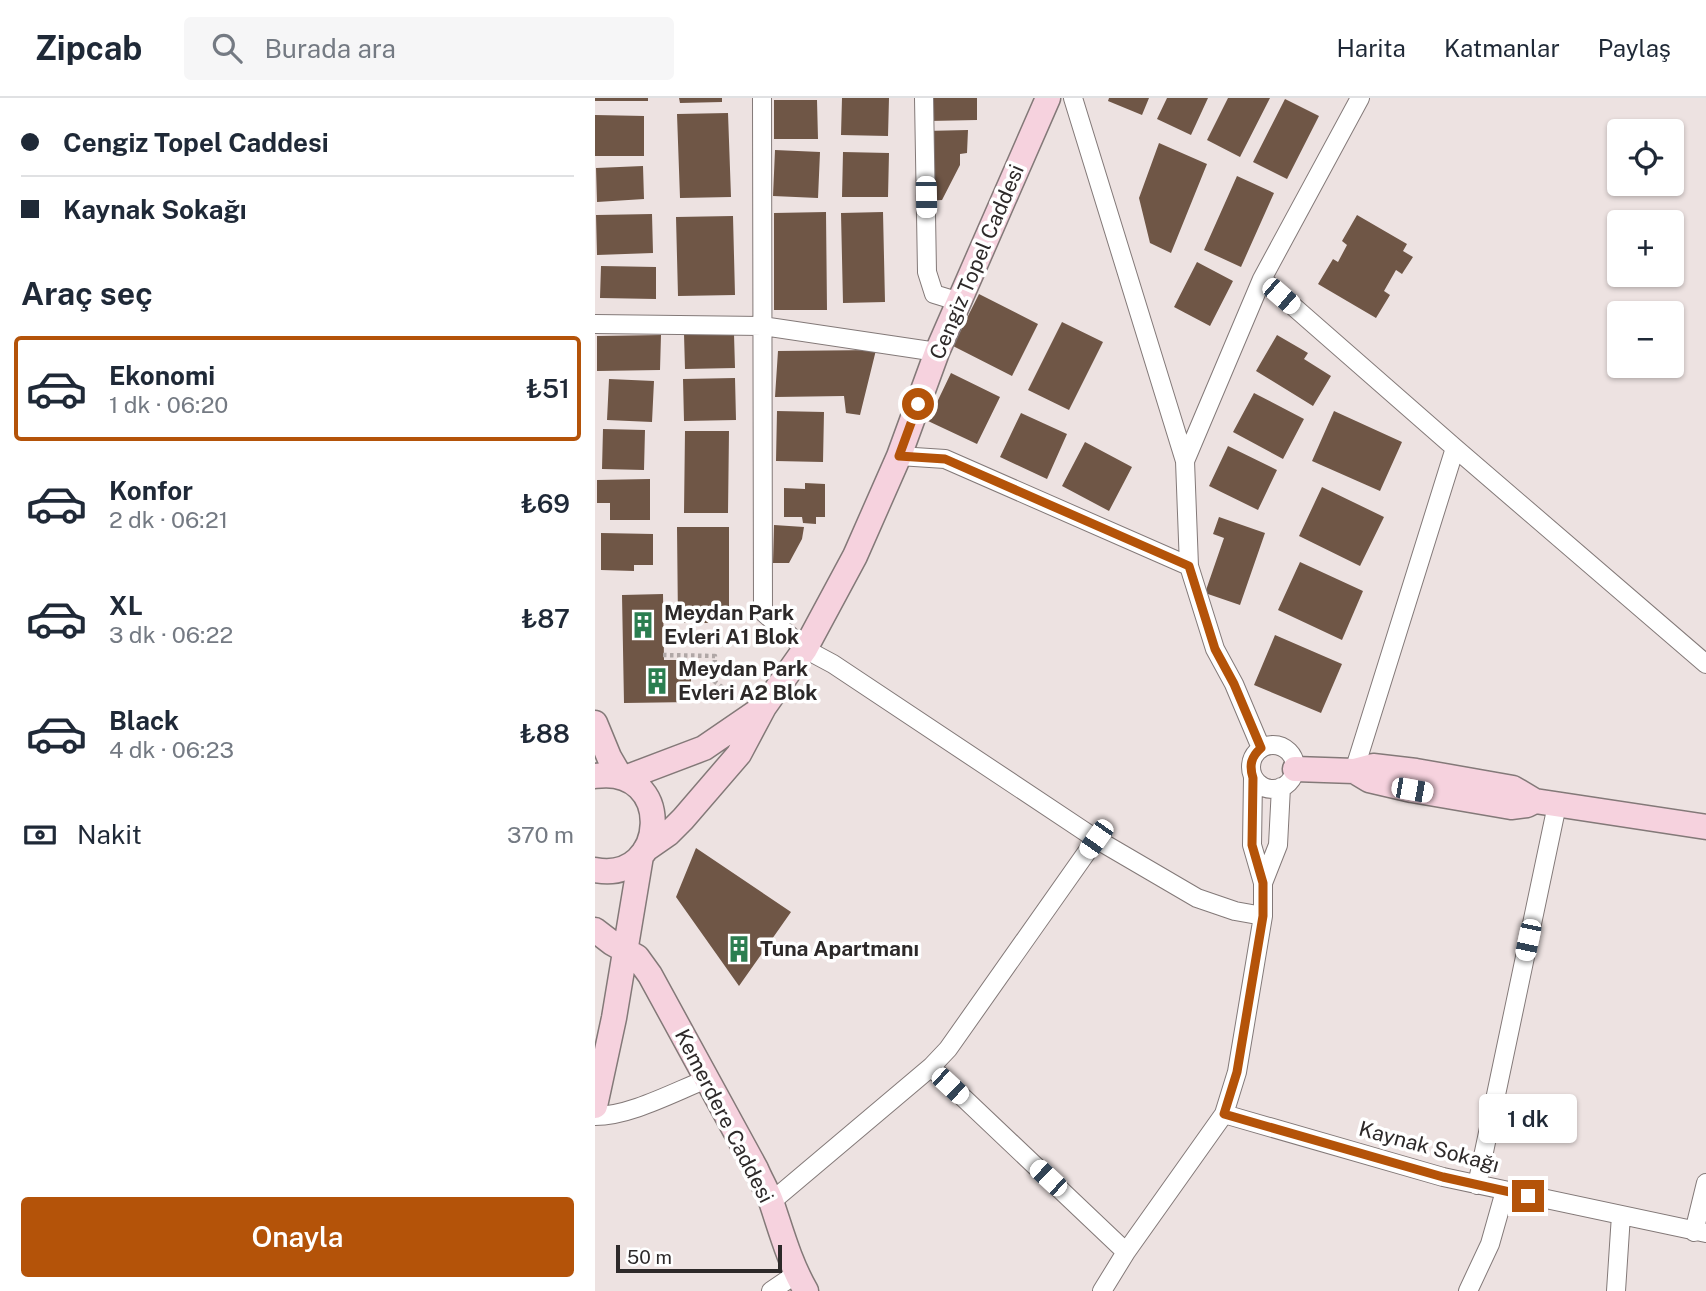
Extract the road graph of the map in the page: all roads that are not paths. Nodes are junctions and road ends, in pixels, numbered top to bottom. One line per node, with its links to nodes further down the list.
1 (762, 98): 9 (street)
2 (924, 98): 7 (street)
3 (1048, 98): 7 (main road, Cengiz Topel Caddesi)
4 (1073, 98): 13 (street)
5 (1359, 98): 6 (street)
6 (1262, 279): 11 (street); 13 (street)
7 (960, 302): 10 (main road, Cengiz Topel Caddesi)
8 (595, 324): 9 (street)
9 (762, 326): 10 (street); 15 (street)
10 (937, 352): 12 (main road, Cengiz Topel Caddesi)
11 (1455, 448): 16 (street); 20 (street)
12 (899, 456): 14 (street); 15 (main road, Cengiz Topel Caddesi)
13 (1185, 461): 14 (street)
14 (1189, 566): 19 (street)
15 (805, 649): 17 (main road, Cengiz Topel Caddesi); 26 (street)
16 (1706, 664)
17 (760, 709): 21 (main road); 27 (main road, Cengiz Topel Caddesi)
18 (595, 723): 21 (main road)
19 (1261, 748): 22 (street); 23 (street)
20 (1354, 771): 23 (main road); 24 (main road)
21 (613, 777): 27 (main road)
22 (1253, 778): 23 (street); 29 (street)
23 (1288, 778): 29 (street)
24 (1546, 803): 25 (main road); 39 (street)
25 (1706, 827)
26 (1096, 839): 30 (street); 33 (street)
27 (643, 853): 28 (main road, Cengiz Topel Caddesi); 32 (main road)
28 (595, 870)
29 (1263, 883): 30 (street)
30 (1263, 916): 36 (street)
31 (595, 930): 32 (main road, Kemerdere Caddesi)
32 (626, 950): 34 (main road, Kemerdere Caddesi); 35 (main road)
33 (931, 1067): 41 (street); 44 (street)
34 (707, 1079): 37 (street); 41 (main road, Kemerdere Caddesi)
35 (595, 1106)
36 (1224, 1114): 39 (street, Kaynak Sokağı); 44 (street)
37 (595, 1116)
38 (1706, 1183): 43 (street)
39 (1477, 1185): 40 (street, Kaynak Sokağı)
40 (1505, 1191): 42 (street, Kaynak Sokağı); 48 (street)
41 (771, 1202): 45 (main road, Kemerdere Caddesi)
42 (1621, 1215): 43 (street, Kaynak Sokağı); 49 (street)
43 (1700, 1232)
44 (1126, 1252): 47 (street)
45 (801, 1282): 46 (street)
46 (771, 1291)
47 (1102, 1291)
48 (1468, 1291)
49 (1616, 1291)

